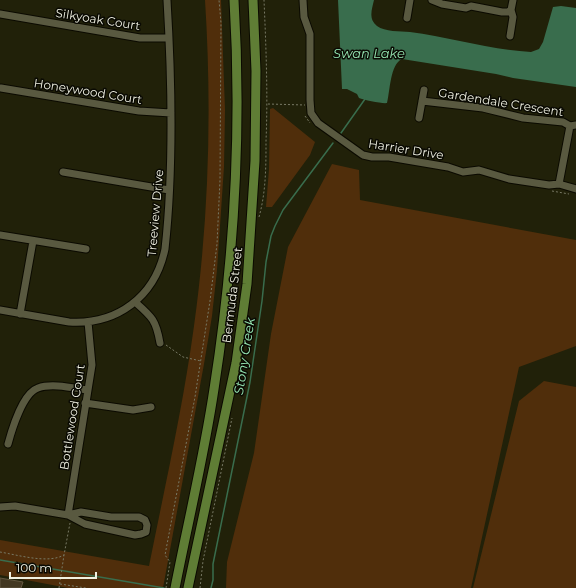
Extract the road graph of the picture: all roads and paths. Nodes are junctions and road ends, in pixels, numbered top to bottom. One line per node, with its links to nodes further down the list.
1 (167, 0): 13 (street, Treeview Drive)
2 (219, 0): 34 (path)
3 (234, 0): 47 (main road, Bermuda Street)
4 (253, 0): 48 (main road, Bermuda Street)
5 (302, 0): 18 (street, Harrier Drive)
6 (410, 0): 11 (street)
7 (432, 0): 9 (street)
8 (513, 0): 9 (street)
9 (511, 10): 12 (street)
10 (0, 14): 13 (street, Silkyoak Court)
11 (407, 18)
12 (510, 36)
13 (169, 38): 19 (street, Treeview Drive)
14 (1, 88): 19 (street, Honeywood Court)
15 (424, 90): 16 (street)
16 (422, 101): 20 (street); 21 (street, Gardendale Crescent)
17 (267, 104): 18 (path)
18 (310, 105): 23 (street, Harrier Drive)
19 (171, 113): 25 (street, Treeview Drive)
20 (419, 118)
21 (573, 125): 23 (street)
22 (63, 172): 25 (street)
23 (559, 184): 24 (street, Harrier Drive)
24 (576, 189)
25 (169, 190): 29 (street, Treeview Drive)
26 (0, 235): 27 (street)
27 (33, 241): 28 (street); 31 (street)
28 (86, 249)
29 (135, 302): 32 (street, Treeview Drive); 33 (street)
30 (0, 310): 31 (street, Treeview Drive)
31 (20, 314): 32 (street, Treeview Drive)
32 (88, 322): 35 (street, Bottlewood Court)
33 (160, 343): 34 (path)
34 (200, 361): 46 (path)
35 (88, 390): 36 (street, Bottlewood Court); 38 (street)
36 (85, 404): 37 (street); 40 (street, Bottlewood Court)
37 (151, 407)
38 (8, 444)
39 (0, 507): 40 (street)
40 (68, 515): 40 (street); 42 (path)
41 (0, 552): 42 (path)
42 (64, 554): 43 (path)
43 (60, 584): 44 (path); 45 (path)
44 (59, 588)
45 (86, 588)
46 (166, 588)
47 (175, 588)
48 (188, 588)

